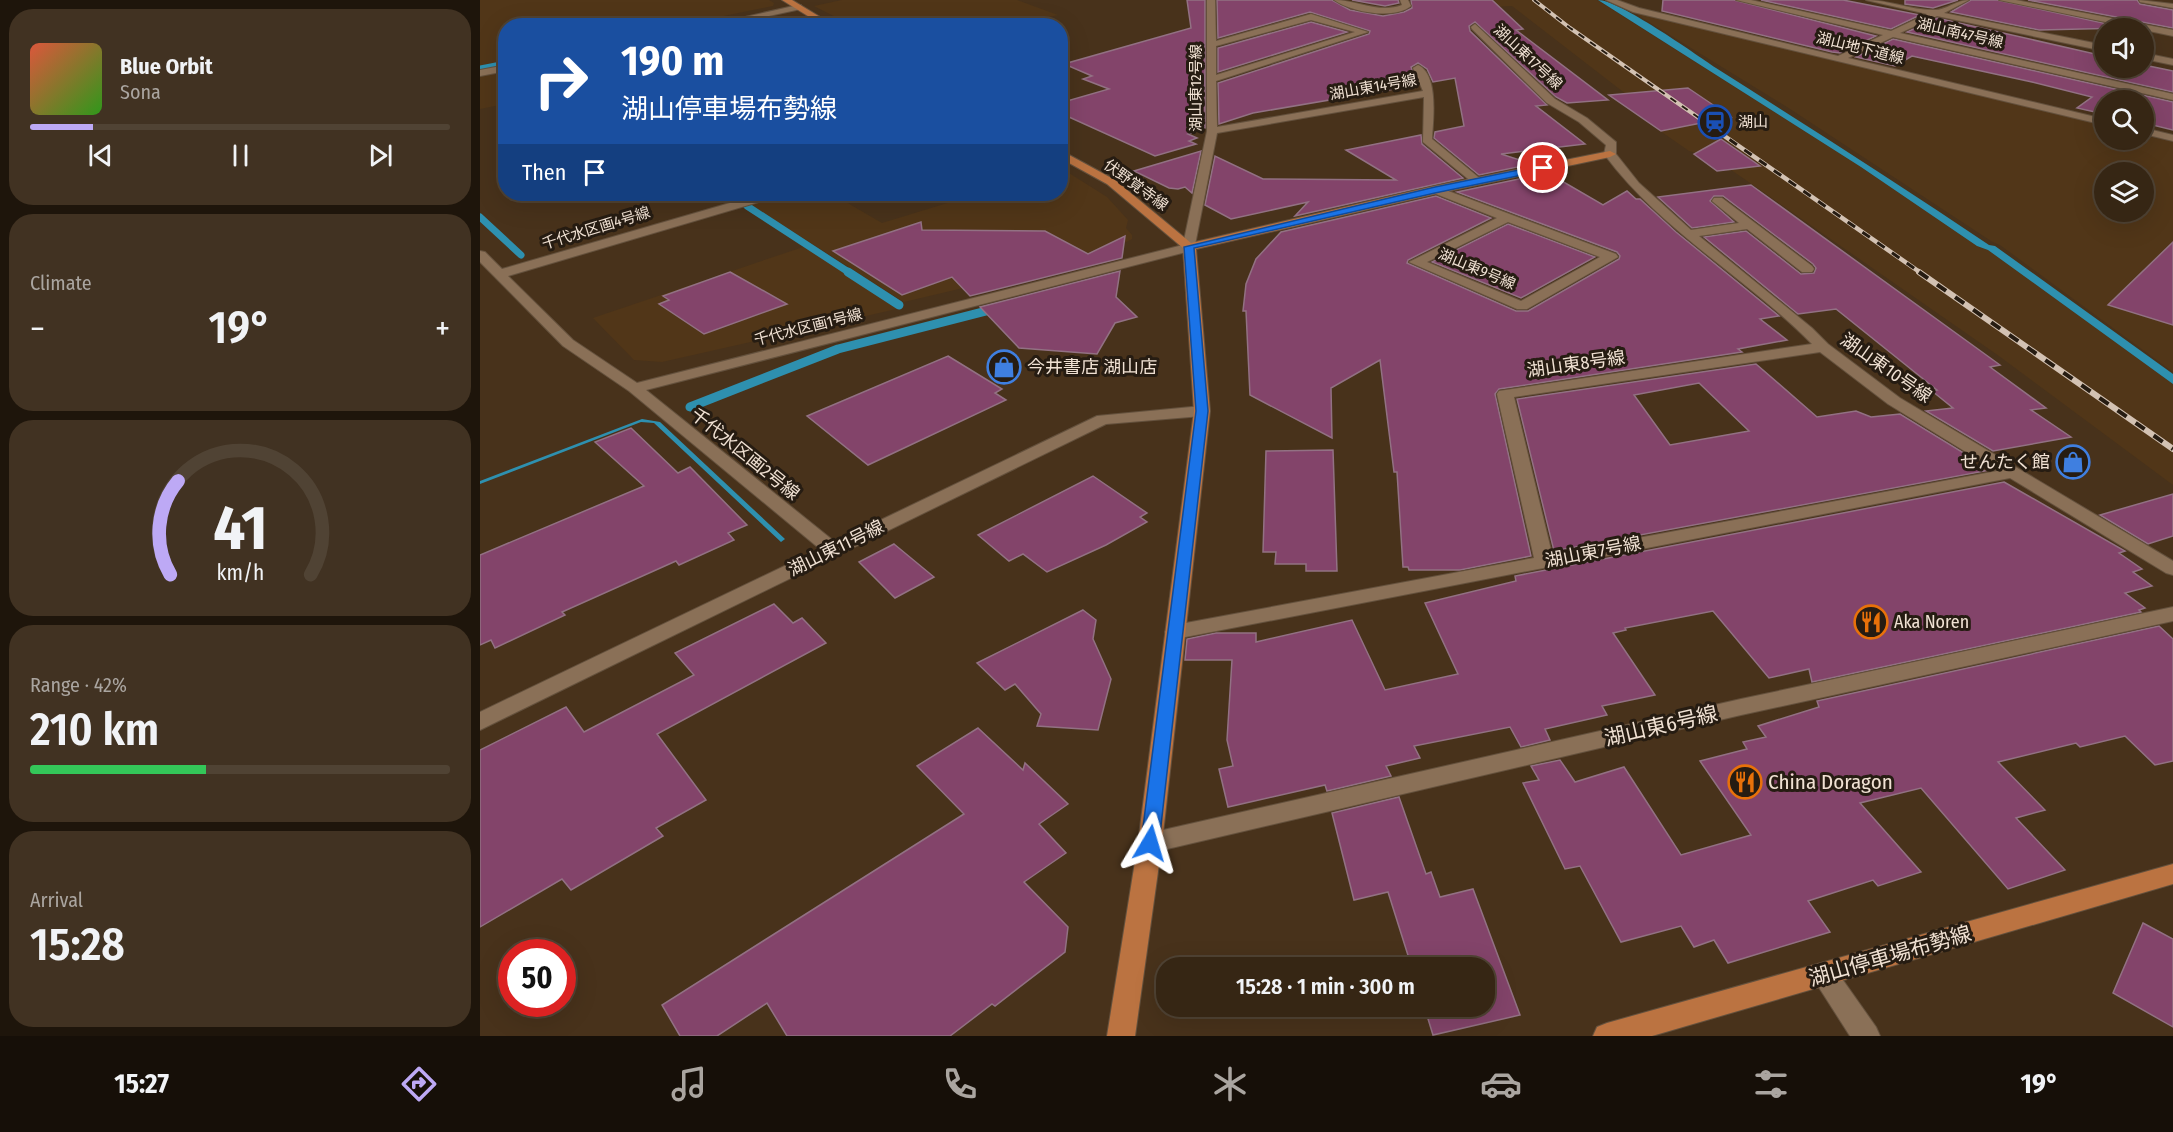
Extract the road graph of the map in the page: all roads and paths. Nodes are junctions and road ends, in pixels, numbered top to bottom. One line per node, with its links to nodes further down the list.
1 (786, 0): 13 (main road)
2 (1211, 0): 21 (street, 湖山東12号線)
3 (1338, 0): 4 (street)
4 (1404, 0)
5 (1610, 0): 14 (street, 湖山地下道線)
6 (1740, 0): 20 (street, 湖山南47号線)
7 (1870, 0): 15 (street)
8 (1965, 0): 15 (street)
9 (2003, 0): 19 (street)
10 (2143, 0): 12 (street)
11 (1653, 3): 14 (street)
12 (2173, 6)
13 (798, 7): 16 (street); 17 (main road)
14 (1636, 10): 23 (street, 湖山地下道線)
15 (1937, 14): 20 (street); 22 (street)
16 (746, 18)
17 (817, 18)
18 (1474, 27): 36 (street, 湖山東17号線)
19 (2173, 33)
20 (1894, 34): 23 (street); 31 (street, 湖山南47号線)
21 (1211, 45): 29 (street, 湖山東12号線); 29 (street)
22 (2094, 46)
23 (1840, 58): 32 (street, 湖山地下道線)
24 (2154, 58): 25 (street)
25 (2173, 63)
26 (1418, 68): 30 (street)
27 (498, 70): 28 (street)
28 (480, 73)
29 (1210, 80): 33 (street, 湖山東12号線)
30 (1429, 93): 33 (street, 湖山東14号線); 38 (street, 湖山東14号線)
31 (2173, 97)
32 (2094, 120)
33 (1212, 130): 45 (street, 湖山東12号線)
34 (2154, 133): 35 (street)
35 (2173, 138)
36 (1610, 154): 38 (main road); 44 (street, 湖山東10号線)
37 (1068, 158): 45 (main road, 伏野覚寺線)
38 (1476, 181): 39 (main road)
39 (1435, 190): 42 (street, 湖山東9号線); 45 (main road)
40 (747, 201): 48 (street, 千代水区画4号線)
41 (1718, 201): 43 (street)
42 (1507, 218): 42 (street, 湖山東9号線)
43 (1749, 225): 44 (street); 47 (street)
44 (1688, 234): 49 (street, 湖山東10号線)
45 (1189, 247): 50 (street, 千代水区画1号線); 51 (main road)
46 (480, 255): 48 (street)
47 (1807, 269)
48 (499, 274): 50 (street)
49 (1823, 347): 52 (street, 湖山東10号線); 54 (street, 湖山東8号線)
50 (634, 388): 53 (street, 千代水区画2号線)
51 (1202, 411): 53 (street, 湖山東11号線); 57 (main road)
52 (2012, 473): 54 (street, 湖山東7号線); 55 (street, 湖山東10号線)
53 (832, 549): 58 (street, 湖山東11号線)
54 (1544, 561): 57 (street, 湖山東7号線)
55 (2173, 569)
56 (2173, 614): 59 (street, 湖山東6号線)
57 (1175, 632): 59 (main road)
58 (480, 722)
59 (1150, 843): 62 (main road)
60 (2173, 874): 61 (main road, 湖山停車場布勢線)
61 (1824, 975): 63 (main road, 湖山停車場布勢線); 64 (street)
62 (1121, 1036)
63 (1607, 1036)
64 (1866, 1036)

